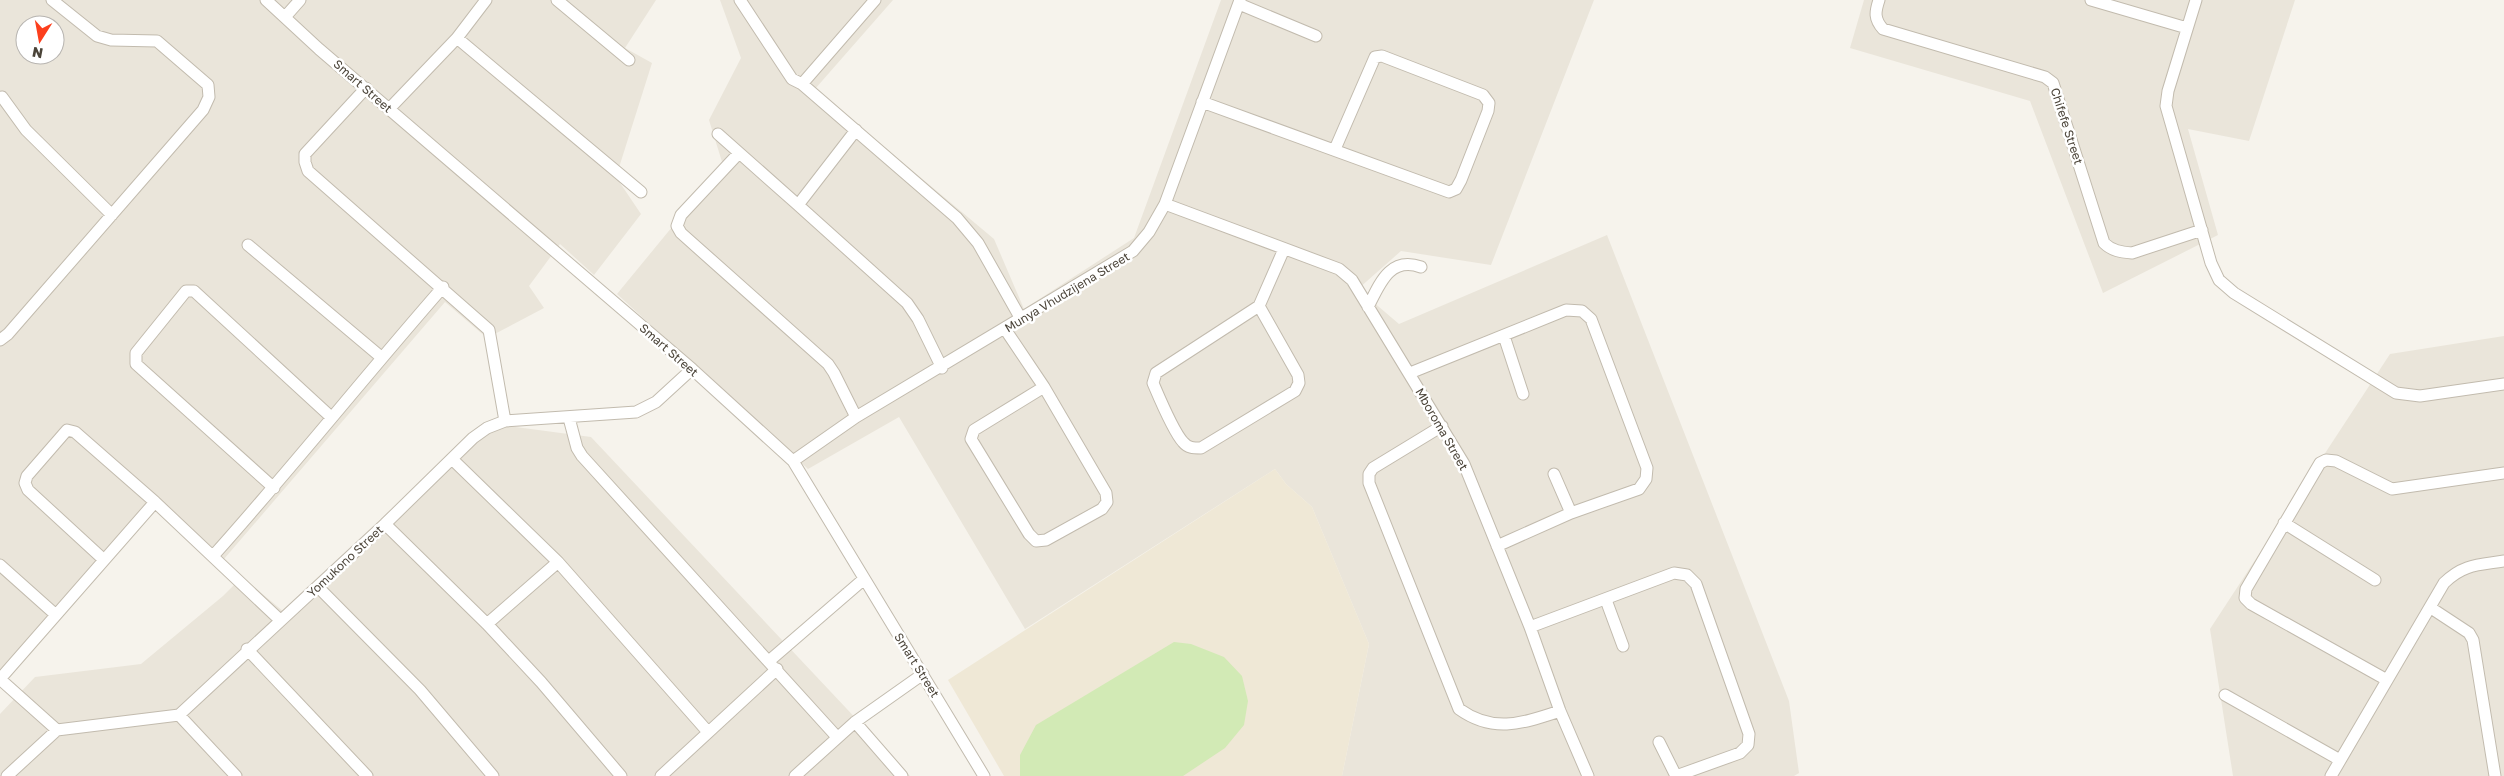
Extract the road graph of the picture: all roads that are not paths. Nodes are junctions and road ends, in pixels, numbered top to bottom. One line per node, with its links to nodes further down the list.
1 (52, 0): 29 (street)
2 (266, 0): 12 (street, Smart Street)
3 (300, 0): 12 (street)
4 (486, 0): 15 (street)
5 (557, 0): 16 (street)
6 (740, 0): 17 (street)
7 (875, 0): 17 (street)
8 (1879, 0): 30 (street, Chifefe Street)
9 (2091, 0): 13 (street)
10 (2196, 0): 13 (street)
11 (1240, 2): 14 (street); 20 (street, Munya Vhudzijena Street)
12 (285, 17): 18 (street, Smart Street)
13 (2187, 28): 30 (street)
14 (1316, 36)
15 (457, 38): 21 (street); 26 (street)
16 (629, 60)
17 (802, 84): 22 (street)
18 (366, 88): 21 (street, Smart Street); 34 (street)
19 (2, 97): 29 (street)
20 (1202, 102): 24 (street); 27 (street, Munya Vhudzijena Street)
21 (389, 109): 43 (street, Smart Street)
22 (856, 130): 28 (street); 37 (street)
23 (718, 134): 25 (street)
24 (1335, 150): 24 (street)
25 (738, 152): 28 (street); 48 (street)
26 (641, 192)
27 (1165, 204): 32 (street, Mboroma Street); 37 (street, Munya Vhudzijena Street)
28 (798, 205): 42 (street)
29 (112, 215): 40 (street)
30 (2202, 230): 45 (street)
31 (248, 245): 41 (street)
32 (1284, 249): 35 (street); 36 (street, Mboroma Street)
33 (1421, 267): 36 (street)
34 (443, 288): 41 (street); 51 (street)
35 (1259, 306): 35 (street)
36 (1368, 307): 44 (street, Mboroma Street)
37 (1021, 319): 38 (street, Munya Vhudzijena Street)
38 (1005, 329): 42 (street, Munya Vhudzijena Street); 46 (street)
39 (1504, 336): 44 (street); 47 (street); 59 (street)
40 (0, 340)
41 (381, 357): 49 (street)
42 (942, 368): 48 (street, Munya Vhudzijena Street)
43 (692, 369): 50 (street, Yomukono Street); 54 (street, Smart Street)
44 (1410, 373): 52 (street, Mboroma Street)
45 (2504, 384)
46 (1044, 386): 46 (street)
47 (1523, 394)
48 (856, 417): 54 (street, Munya Vhudzijena Street)
49 (331, 418): 57 (street); 57 (street)
50 (569, 418): 51 (street, Yomukono Street); 79 (street)
51 (505, 421): 53 (street, Yomukono Street)
52 (1442, 426): 62 (street, Mboroma Street); 84 (street)
53 (452, 458): 61 (street, Yomukono Street); 66 (street)
54 (793, 461): 68 (street, Smart Street)
55 (2504, 473): 60 (street)
56 (1554, 474): 59 (street)
57 (274, 488): 63 (street)
58 (155, 502): 63 (street); 64 (street); 64 (street)
59 (1571, 512): 62 (street)
60 (2284, 523): 69 (street); 82 (street)
61 (385, 524): 70 (street, Yomukono Street); 75 (street)
62 (1496, 546): 76 (street, Mboroma Street)
63 (213, 556): 74 (street)
64 (103, 560): 73 (street)
65 (2504, 561): 72 (street)
66 (558, 562): 75 (street); 88 (street)
67 (0, 565): 73 (street)
68 (864, 579): 79 (street); 80 (street, Smart Street)
69 (2375, 580)
70 (318, 587): 74 (street, Yomukono Street); 95 (street)
71 (1606, 600): 76 (street); 77 (street); 102 (street)
72 (2431, 608): 82 (street); 104 (street)
73 (56, 615): 81 (street)
74 (280, 620): 78 (street, Yomukono Street)
75 (487, 624): 96 (street)
76 (1530, 627): 84 (street, Mboroma Street)
77 (1623, 646)
78 (247, 649): 85 (street, Yomukono Street); 94 (street)
79 (773, 665): 88 (street); 89 (street)
80 (923, 674): 86 (street); 100 (street, Smart Street)
81 (0, 679): 87 (street)
82 (2386, 680): 91 (street)
83 (2225, 694): 91 (street)
84 (1560, 711): 101 (street, Mboroma Street)
85 (179, 715): 87 (street); 93 (street)
86 (855, 722): 89 (street); 99 (street)
87 (58, 730): 92 (street)
88 (708, 732): 97 (street)
89 (837, 737): 98 (street)
90 (1659, 742): 102 (street)
91 (2340, 760): 103 (street)
92 (8, 776)
93 (236, 776)
94 (367, 776)
95 (493, 776)
96 (621, 776)
97 (661, 776)
98 (795, 776)
99 (902, 776)
100 (984, 776)
101 (1588, 776)
102 (1676, 776)
103 (2331, 776)
104 (2495, 776)

